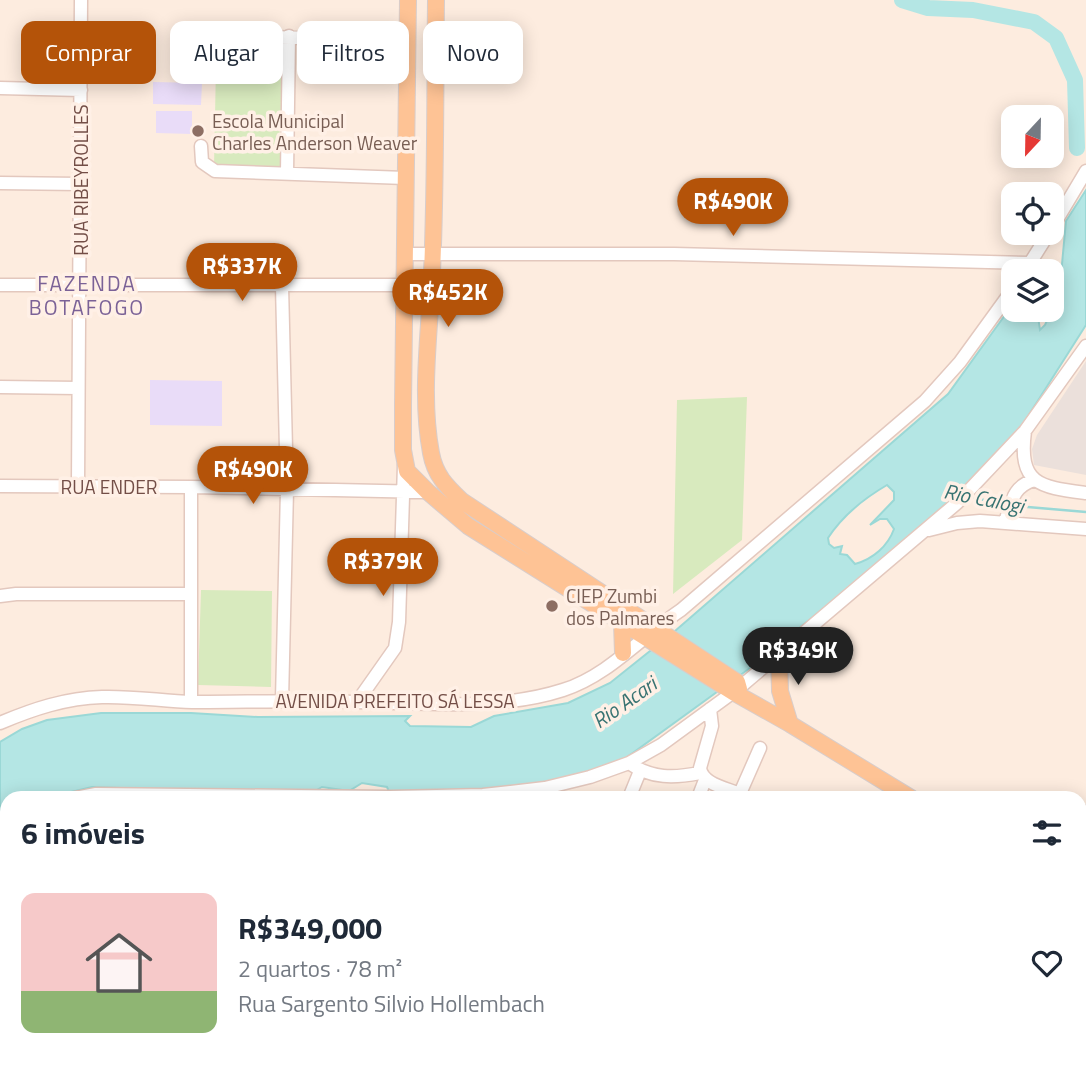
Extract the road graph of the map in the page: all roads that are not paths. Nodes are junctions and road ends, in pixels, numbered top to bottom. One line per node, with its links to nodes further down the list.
1 (81, 0): 10 (street, RUA RIBEYROLLES)
2 (408, 0): 4 (main road)
3 (436, 0): 12 (main road)
4 (408, 21)
5 (283, 36): 6 (street)
6 (289, 36): 7 (street); 14 (street)
7 (297, 36)
8 (407, 84): 11 (main road)
9 (0, 88): 10 (street)
10 (81, 90): 18 (street, RUA RIBEYROLLES)
11 (407, 94): 12 (main road); 16 (main road)
12 (435, 97): 21 (main road)
13 (201, 146): 14 (street)
14 (287, 172): 16 (street)
15 (1083, 176): 19 (street)
16 (405, 178): 20 (main road)
17 (0, 183): 18 (street)
18 (80, 184): 25 (street, RUA RIBEYROLLES)
19 (1064, 207)
20 (404, 254): 21 (street); 24 (main road)
21 (433, 254): 22 (street); 31 (main road)
22 (1001, 266)
23 (0, 285): 25 (street)
24 (404, 285): 26 (street); 32 (main road)
25 (80, 286): 26 (street); 30 (street, RUA RIBEYROLLES)
26 (282, 286): 39 (street)
27 (1001, 306): 49 (street, AVENIDA PREFEITO SÁ LESSA)
28 (1086, 346): 33 (street)
29 (0, 387): 30 (street)
30 (78, 388): 36 (street, RUA RIBEYROLLES)
31 (426, 403): 32 (main road); 49 (main road)
32 (402, 404): 34 (main road)
33 (1026, 431): 35 (street); 45 (street)
34 (404, 465): 40 (street); 41 (main road)
35 (1034, 480): 42 (street); 43 (street)
36 (78, 485): 37 (street, RUA ENDER); 38 (street, RUA ENDER)
37 (0, 486)
38 (191, 487): 39 (street, RUA ENDER); 46 (street)
39 (287, 490): 40 (street, RUA ENDER); 53 (street)
40 (402, 492): 41 (street, RUA ENDER); 55 (street)
41 (428, 492): 48 (main road)
42 (1086, 494)
43 (1004, 522): 44 (street); 45 (street)
44 (1086, 528)
45 (925, 531): 51 (street)
46 (190, 594): 47 (street); 54 (street)
47 (0, 596)
48 (622, 624): 49 (main road); 50 (main road)
49 (654, 634): 50 (street, AVENIDA PREFEITO SÁ LESSA); 52 (main road)
50 (623, 653): 55 (street, AVENIDA PREFEITO SÁ LESSA)
51 (779, 655): 52 (street); 58 (main road)
52 (736, 690): 56 (street); 58 (main road)
53 (282, 700): 54 (street, AVENIDA PREFEITO SÁ LESSA); 55 (street, AVENIDA PREFEITO SÁ LESSA)
54 (191, 702): 57 (street, AVENIDA PREFEITO SÁ LESSA)
55 (357, 702)
56 (710, 709): 60 (street); 61 (street)
57 (0, 723)
58 (790, 724): 67 (main road)
59 (760, 748): 66 (street)
60 (635, 767): 61 (street); 62 (street); 63 (street)
61 (703, 776): 64 (street); 65 (street)
62 (518, 791)
63 (630, 791)
64 (700, 791)
65 (730, 791)
66 (741, 791)
67 (900, 791)

